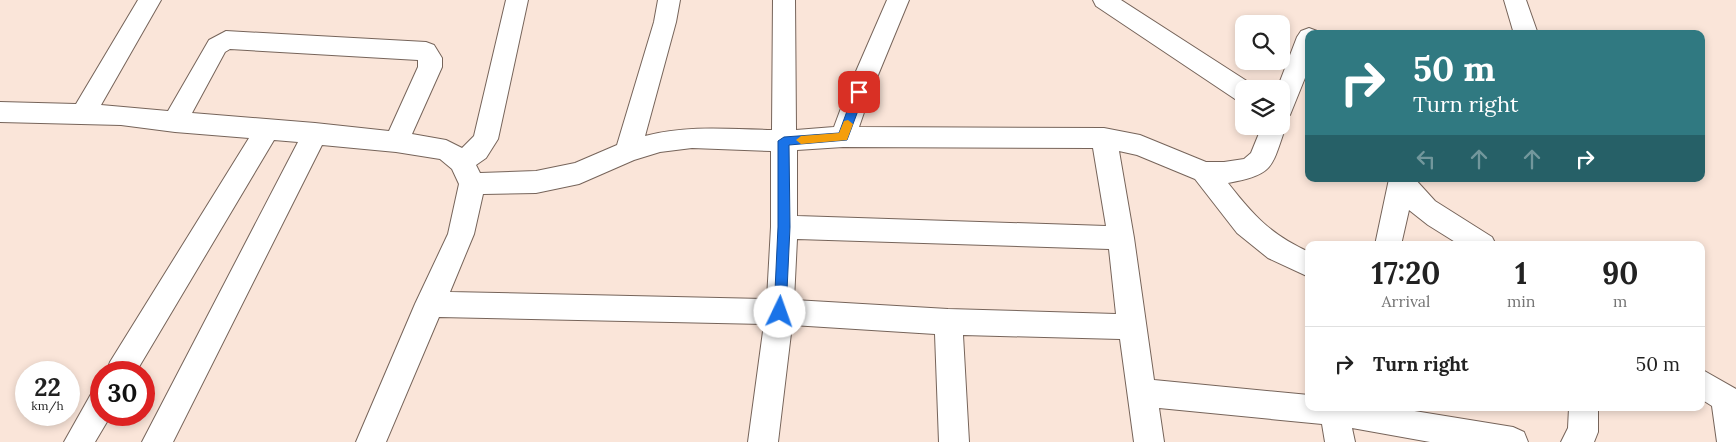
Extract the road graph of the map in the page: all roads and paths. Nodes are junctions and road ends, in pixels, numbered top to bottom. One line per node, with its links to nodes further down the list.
1 (150, 0): 13 (street)
2 (517, 0): 24 (street)
3 (669, 0): 22 (street)
4 (784, 0): 20 (street)
5 (898, 0): 18 (street)
6 (1104, 0): 11 (street)
7 (1515, 0): 8 (street)
8 (1525, 30)
9 (1305, 46): 10 (street)
10 (1290, 85)
11 (1235, 86)
12 (0, 112): 13 (street)
13 (83, 114): 14 (street)
14 (176, 122): 15 (street); 21 (street)
15 (267, 129): 16 (street); 36 (street)
16 (314, 133): 21 (street); 45 (street)
17 (1271, 135): 23 (street)
18 (843, 137): 19 (street); 20 (street)
19 (1104, 138): 23 (street); 28 (street)
20 (784, 141): 22 (street); 27 (street)
21 (396, 142): 24 (street)
22 (628, 152): 24 (street)
23 (1204, 172): 31 (street)
24 (467, 173): 32 (street)
25 (1401, 182): 29 (street)
26 (1404, 182): 30 (street)
27 (784, 227): 28 (street); 33 (street)
28 (1121, 238): 35 (street)
29 (1389, 241)
30 (1477, 241)
31 (1305, 263)
32 (429, 304): 33 (street); 46 (street)
33 (780, 312): 34 (street); 47 (street)
34 (948, 322): 35 (street); 48 (street)
35 (1132, 328): 38 (street)
36 (127, 361)
37 (1705, 386): 39 (street)
38 (1141, 394): 40 (street); 49 (street)
39 (1731, 402): 53 (street)
40 (1305, 408)
41 (1334, 411): 50 (street); 51 (street)
42 (1584, 411): 52 (street)
43 (90, 423): 44 (street)
44 (79, 442)
45 (157, 442)
46 (371, 442)
47 (762, 442)
48 (954, 442)
49 (1149, 442)
50 (1340, 442)
51 (1513, 442)
52 (1576, 442)
53 (1732, 442)

